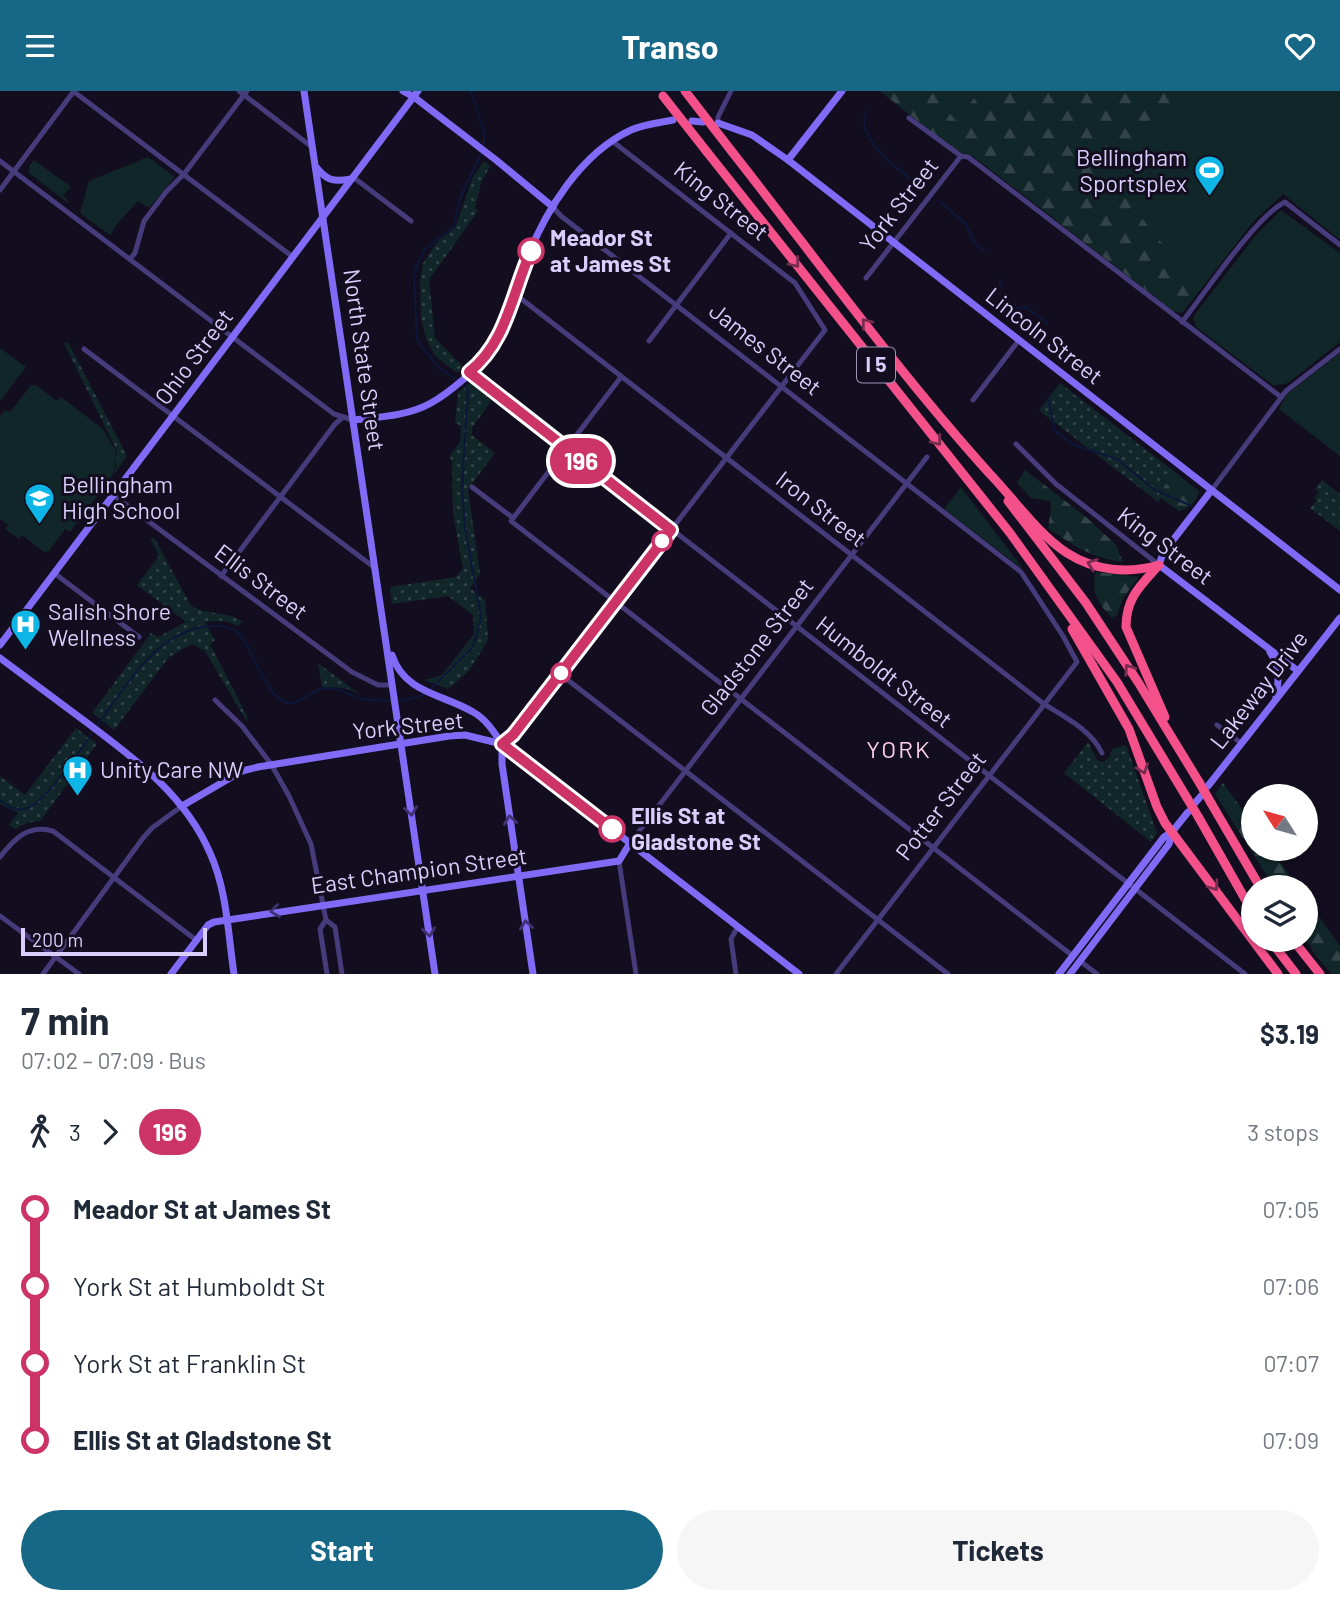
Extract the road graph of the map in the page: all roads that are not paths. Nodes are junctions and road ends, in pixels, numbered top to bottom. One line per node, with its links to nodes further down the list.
1 (74, 91): 21 (street); 22 (street)
2 (304, 91): 16 (street, North State Street)
3 (403, 91): 8 (street, James Street)
4 (685, 91): 52 (highway, I 5, one-way to 4, bridge)
5 (732, 91): 14 (street)
6 (842, 91): 18 (street)
7 (243, 92): 16 (street); 22 (street)
8 (416, 94): 23 (street, Ohio Street); 25 (street, James Street)
9 (661, 94): 67 (highway, I 5, one-way to 67, bridge)
10 (909, 118): 17 (street)
11 (673, 120): 15 (street)
12 (692, 121): 13 (street)
13 (703, 122)
14 (718, 123): 18 (street, Lincoln Street)
15 (611, 141): 25 (street); 28 (street, King Street)
16 (312, 147): 20 (street, North State Street)
17 (961, 156): 29 (street, York Street); 36 (street)
18 (789, 160): 29 (street, Lincoln Street)
19 (0, 161): 21 (street)
20 (315, 166): 23 (street); 26 (street, North State Street)
21 (14, 171): 24 (street); 32 (street)
22 (184, 174): 31 (street); 32 (street)
23 (353, 178): 26 (street, Ohio Street); 27 (street)
24 (0, 190)
25 (553, 207): 34 (street); 35 (street, James Street)
26 (323, 217): 31 (street, Ohio Street); 49 (street, North State Street)
27 (411, 221)
28 (731, 233): 35 (street); 44 (street, King Street)
29 (894, 243): 33 (street, York Street); 38 (street, Lincoln Street)
30 (1340, 245): 36 (street)
31 (293, 257): 37 (street, Ohio Street)
32 (130, 259): 37 (street)
33 (866, 278)
34 (515, 294): 42 (street); 43 (street, Iron Street)
35 (676, 305): 39 (street); 44 (street, James Street)
36 (1182, 322): 45 (street)
37 (233, 337): 47 (street, Ohio Street); 48 (street)
38 (1019, 340): 46 (street); 57 (street, Lincoln Street)
39 (649, 341)
40 (84, 349): 47 (street)
41 (1340, 349): 45 (street)
42 (469, 372): 49 (street); 51 (street, Humboldt Street)
43 (621, 377): 51 (street); 54 (street, Iron Street)
44 (781, 386): 54 (street); 55 (street, James Street)
45 (1281, 397): 57 (street)
46 (972, 400)
47 (173, 416): 58 (street, Ohio Street); 59 (street)
48 (342, 418): 49 (street); 59 (street)
49 (353, 420): 64 (street, North State Street)
50 (1016, 444): 63 (street, King Street)
51 (566, 449): 60 (street); 61 (street, Humboldt Street)
52 (971, 452): 63 (highway, one-way to 52); 89 (highway, I 5, one-way to 52)
53 (927, 457): 55 (street, Gladstone Street)
54 (726, 458): 61 (street); 62 (street, Iron Street)
55 (907, 484): 62 (street, Gladstone Street); 77 (street, James Street)
56 (472, 487): 60 (street)
57 (1211, 491): 63 (street); 68 (street, Lincoln Street)
58 (113, 495): 65 (street, Ohio Street); 66 (street, Ellis Street)
59 (280, 497): 64 (street); 66 (street)
60 (512, 519): 69 (street)
61 (671, 530): 69 (street); 71 (street, Humboldt Street)
62 (852, 555): 71 (street, Gladstone Street); 84 (street, Iron Street)
63 (1159, 565): 75 (street, King Street); 89 (highway)
64 (375, 568): 72 (street, North State Street)
65 (54, 573): 73 (street); 74 (street, Ohio Street)
66 (222, 576): 80 (street, Ellis Street)
67 (1043, 580): 96 (highway, I 5); 99 (highway, one-way to 99)
68 (1340, 590)
69 (615, 602): 79 (street); 81 (street)
70 (1340, 618): 78 (street, Lakeway Drive)
71 (796, 627): 81 (street, Gladstone Street); 93 (street, Humboldt Street)
72 (386, 635): 80 (street); 88 (street)
73 (139, 637)
74 (0, 645)
75 (1265, 646): 78 (street, King Street); 83 (street)
76 (0, 658): 97 (street)
77 (1077, 662): 84 (street, Potter Street)
78 (1298, 671): 83 (street, Lakeway Drive)
79 (560, 674): 88 (street); 92 (street)
80 (392, 685): 87 (street)
81 (741, 699): 92 (street, Gladstone Street); 101 (street)
82 (215, 700): 91 (street)
83 (1275, 700): 86 (street, Lakeway Drive)
84 (1044, 704): 90 (street, Iron Street); 93 (street, Potter Street)
85 (1217, 725): 86 (street)
86 (1241, 743): 94 (street, Lakeway Drive)
87 (401, 744): 88 (street, York Street); 91 (street, York Street); 108 (street, one-way to 108)
88 (502, 744): 100 (street); 105 (street, one-way to 88)
89 (1178, 748): 94 (highway, I 5)
90 (1102, 753)
91 (271, 764): 97 (street, York Street); 110 (street)
92 (685, 771): 100 (street, Gladstone Street); 114 (street)
93 (989, 775): 101 (street, Potter Street); 107 (street, Humboldt Street)
94 (1203, 784): 104 (highway, I 5, bridge)
95 (1201, 796): 96 (street)
96 (1191, 800): 109 (highway, I 5, bridge)
97 (182, 806): 106 (street); 112 (street)
98 (1188, 812): 99 (street)
99 (1172, 832): 107 (street); 138 (highway, one-way to 138)
100 (630, 843): 103 (street, Gladstone Street); 115 (street)
101 (933, 848): 114 (street, Potter Street); 120 (street)
102 (0, 857): 106 (street)
103 (619, 861): 105 (street, East Champion Street); 129 (street)
104 (1253, 875)
105 (519, 876): 108 (street, East Champion Street); 128 (street, one-way to 105)
106 (113, 877): 116 (street); 119 (street)
107 (1132, 885): 120 (street); 120 (street); 137 (street, Humboldt Street)
108 (423, 890): 110 (street, East Champion Street); 127 (street, one-way to 127)
109 (1241, 892)
110 (324, 904): 112 (street, East Champion Street, one-way to 112); 113 (street)
111 (0, 916): 119 (street)
112 (226, 919): 116 (street); 124 (street)
113 (326, 920): 125 (street); 126 (street)
114 (878, 920): 132 (street, Potter Street); 133 (street)
115 (738, 926): 130 (street); 131 (street)
116 (197, 940): 123 (street)
117 (1279, 952): 139 (highway)
118 (1303, 952): 140 (highway)
119 (55, 957): 121 (street); 122 (street)
120 (1077, 958): 134 (street); 135 (street); 136 (street)
121 (43, 974)
122 (79, 974)
123 (172, 974)
124 (234, 974)
125 (327, 974)
126 (342, 974)
127 (435, 974)
128 (533, 974)
129 (636, 974)
130 (736, 974)
131 (799, 974)
132 (836, 974)
133 (948, 974)
134 (1059, 974)
135 (1070, 974)
136 (1097, 974)
137 (1245, 974)
138 (1278, 974)
139 (1296, 974)
140 (1320, 974)

